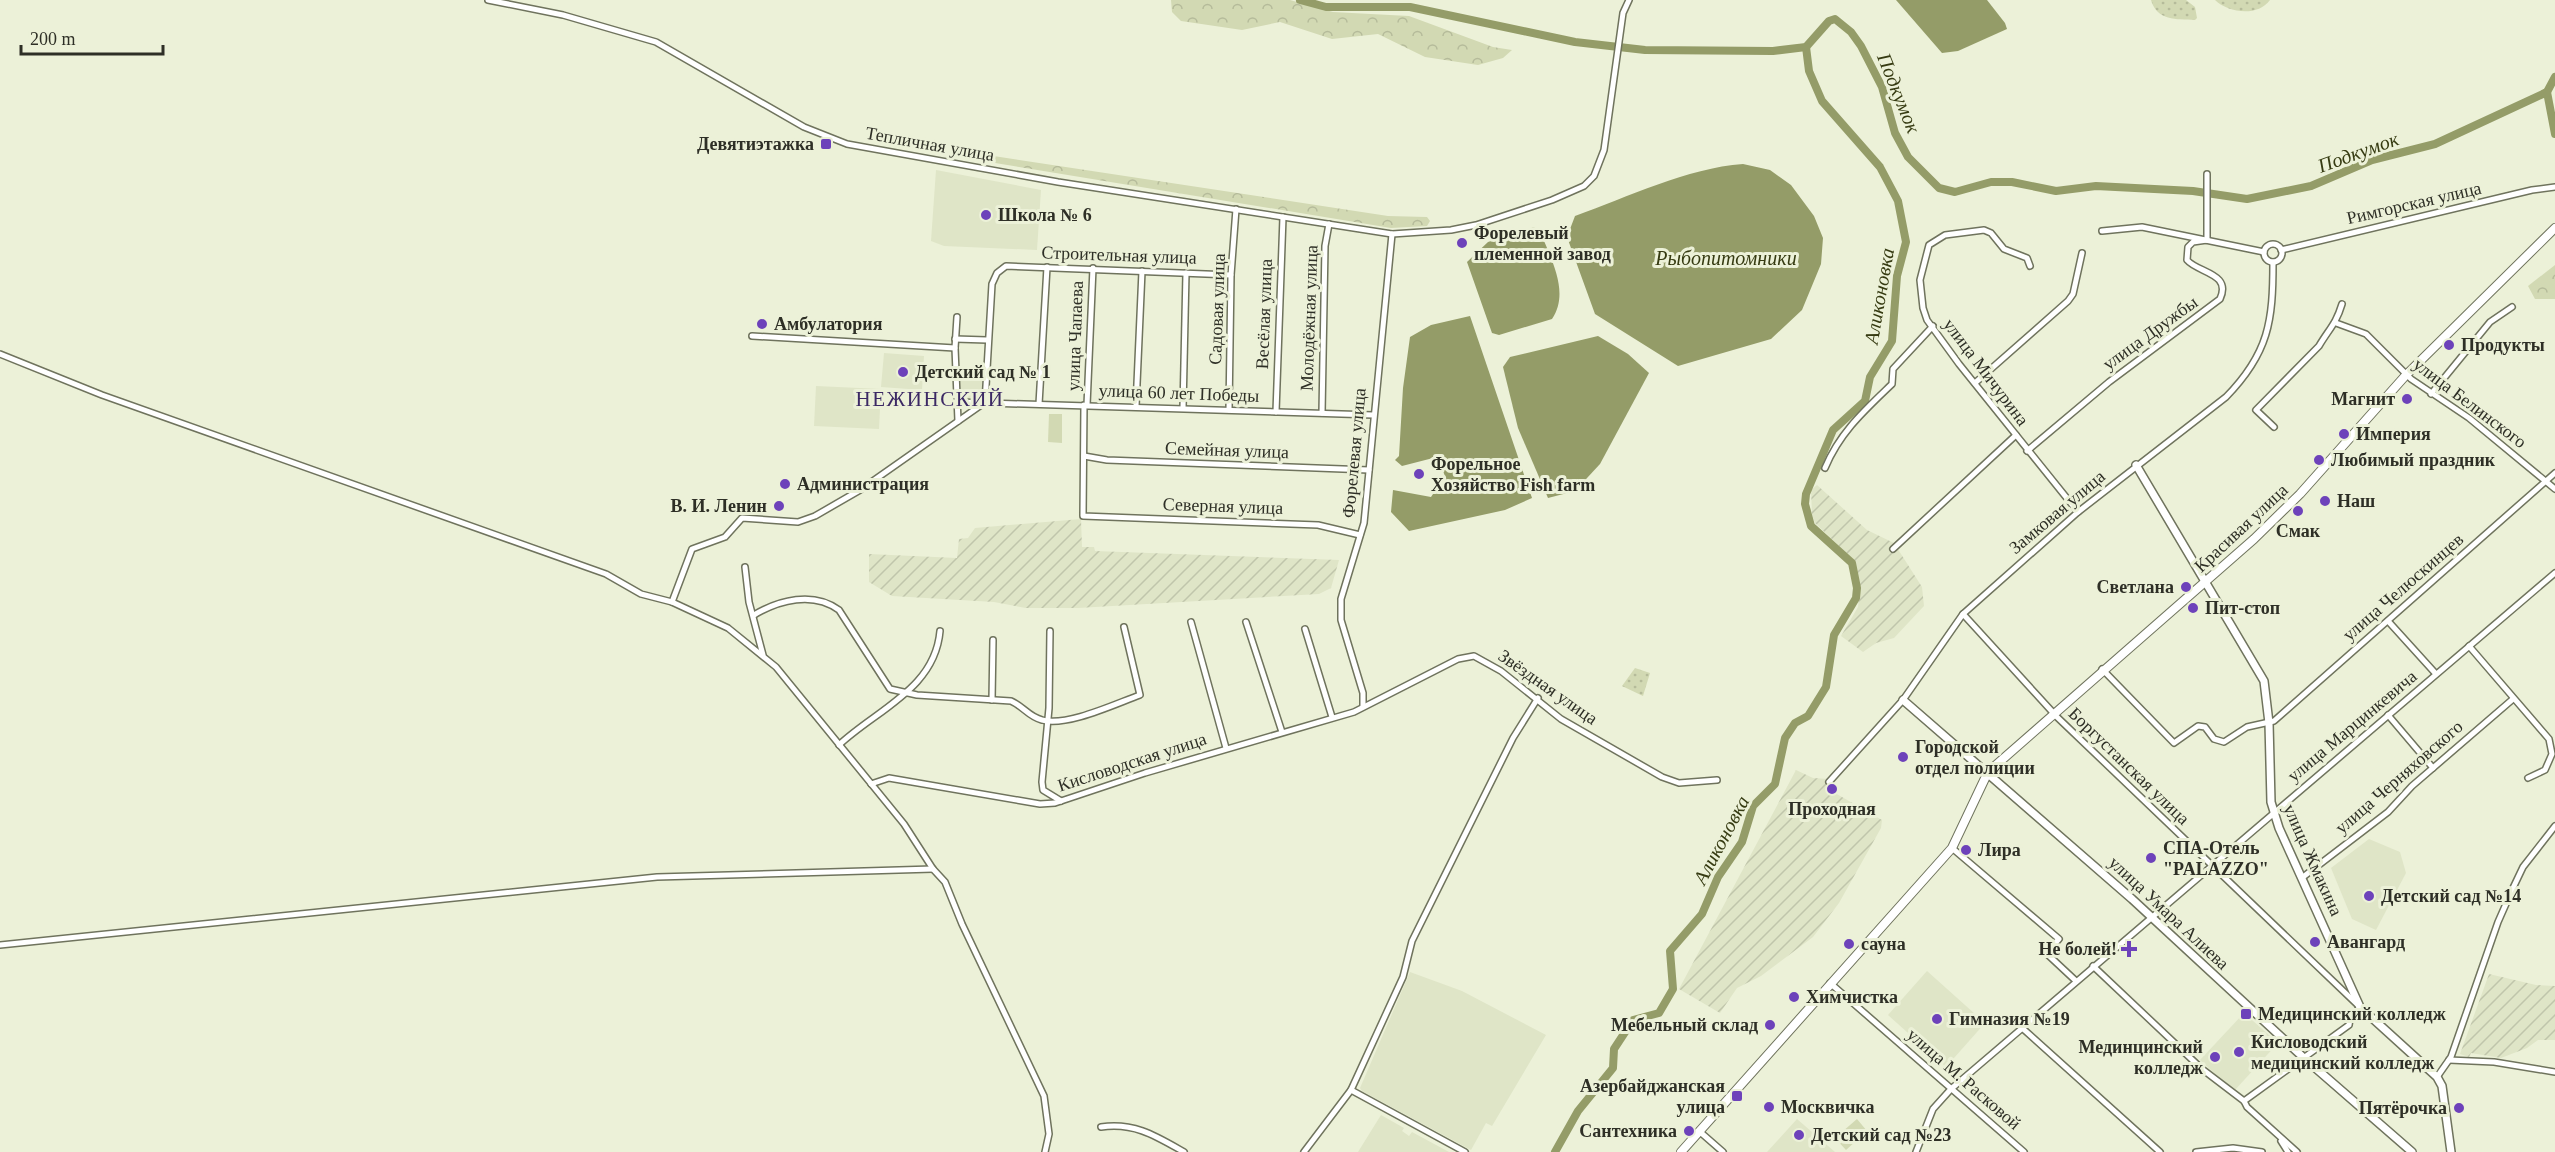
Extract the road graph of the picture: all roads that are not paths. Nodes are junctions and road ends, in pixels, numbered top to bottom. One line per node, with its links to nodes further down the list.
1 (488, 0): 5 (street, Тепличная улица)
2 (1629, 0): 10 (street, Тепличная улица)
3 (2207, 174): 11 (street)
4 (2555, 187): 12 (street, Римгорская улица)
5 (1236, 209): 6 (street, Тепличная улица); 21 (street, Садовая улица)
6 (1283, 217): 7 (street, Тепличная улица); 42 (street, Весёлая улица)
7 (1329, 224): 10 (street, Тепличная улица); 43 (street, Молодёжная улица)
8 (2555, 228): 32 (main road, Красивая улица)
9 (2102, 231): 11 (street)
10 (1392, 234): 44 (street, Форелевая улица)
11 (2206, 240): 13 (street); 48 (street, улица Дружбы)
12 (2281, 250): 13 (street); 15 (street)
13 (2264, 252): 15 (street)
14 (2082, 253): 33 (street)
15 (2273, 262): 50 (street, Замковая улица)
16 (2030, 266): 26 (street, улица Мичурина)
17 (1047, 267): 18 (street, Строительная улица); 29 (street, Строительная улица); 37 (street)
18 (1093, 268): 19 (street, Строительная улица); 38 (street, улица Чапаева)
19 (1142, 271): 20 (street, Строительная улица); 39 (street)
20 (1186, 273): 21 (street, Строительная улица); 40 (street)
21 (1231, 274): 41 (street, Садовая улица)
22 (2342, 304): 25 (street)
23 (2512, 308): 34 (street)
24 (957, 316): 28 (street)
25 (2336, 323): 32 (street, улица Белинского); 46 (street)
26 (1933, 326): 33 (street, улица Мичурина); 51 (street)
27 (752, 336): 30 (street)
28 (955, 339): 29 (street); 30 (street)
29 (987, 340): 36 (street)
30 (955, 348): 35 (street)
31 (0, 354): 63 (street)
32 (2406, 375): 34 (street, улица Белинского); 62 (main road, Красивая улица)
33 (1975, 383): 47 (street, улица Мичурина)
34 (2431, 394): 54 (street, улица Белинского)
35 (958, 402): 36 (street, улица 60 лет Победы); 45 (street)
36 (985, 403): 37 (street, улица 60 лет Победы); 45 (street)
37 (1039, 404): 38 (street, улица 60 лет Победы)
38 (1085, 405): 39 (street, улица 60 лет Победы); 49 (street, улица Чапаева)
39 (1136, 406): 40 (street, улица 60 лет Победы)
40 (1183, 408): 41 (street, улица 60 лет Победы)
41 (1229, 410): 42 (street, улица 60 лет Победы)
42 (1276, 411): 43 (street, улица 60 лет Победы)
43 (1322, 413): 44 (street, улица 60 лет Победы)
44 (1373, 415): 52 (street, Форелевая улица)
45 (958, 421): 63 (street)
46 (2274, 427)
47 (2016, 435): 48 (street, улица Мичурина); 59 (street)
48 (2027, 451): 56 (street, улица Мичурина)
49 (1084, 456): 52 (street, Семейная улица); 57 (street, улица Чапаева)
50 (2136, 465): 56 (street, Замковая улица); 62 (street, улица Жмакина)
51 (1825, 468)
52 (1370, 470): 58 (street, Форелевая улица)
53 (2555, 473): 54 (street, улица Челюскинцев)
54 (2546, 481): 55 (street, улица Белинского); 66 (street, улица Челюскинцев)
55 (2555, 489)
56 (2078, 512): 64 (street, Замковая улица)
57 (1083, 516): 58 (street, Северная улица)
58 (1360, 535): 83 (street, Форелевая улица)
59 (1893, 549)
60 (745, 567): 65 (street)
61 (2555, 573): 74 (street, улица Марцинкевича)
62 (2205, 581): 76 (main road, Красивая улица); 88 (street, улица Жмакина)
63 (672, 602): 75 (street)
64 (1963, 614): 82 (street, Замковая улица); 84 (street, Боргустанская улица)
65 (754, 615): 75 (street); 78 (street)
66 (2388, 621): 77 (street); 88 (street, улица Челюскинцев)
67 (1191, 622): 91 (street)
68 (1246, 622): 89 (street)
69 (1124, 627): 87 (street)
70 (1305, 629): 86 (street)
71 (940, 631): 78 (street)
72 (1050, 631): 87 (street)
73 (993, 640): 81 (street)
74 (2469, 646): 77 (street, улица Марцинкевича); 80 (street)
75 (763, 655): 90 (street)
76 (2102, 669): 84 (main road, Красивая улица); 88 (street, улица Челюскинцев)
77 (2436, 674): 85 (street, улица Марцинкевича)
78 (905, 694): 81 (street); 90 (street)
79 (1538, 698): 83 (street, Звёздная улица); 95 (street, Звёздная улица); 117 (street)
80 (2513, 699): 92 (street, улица Черняховского); 94 (street)
81 (992, 700): 87 (street)
82 (1903, 700): 93 (street, улица Умара Алиева); 96 (street, Замковая улица)
83 (1363, 706): 86 (street, Кисловодская улица)
84 (2053, 713): 93 (main road, Красивая улица); 102 (street, Боргустанская улица)
85 (2388, 716): 92 (street); 99 (street, улица Марцинкевича)
86 (1332, 717): 89 (street, Кисловодская улица)
87 (1047, 722): 98 (street)
88 (2268, 723): 99 (street, улица Жмакина)
89 (1282, 732): 91 (street, Кисловодская улица)
90 (839, 745): 97 (street)
91 (1226, 748): 98 (street, Кисловодская улица)
92 (2433, 768): 104 (street, улица Черняховского)
93 (1988, 772): 101 (main road, Красивая улица); 105 (street, улица Умара Алиева)
94 (2528, 778)
95 (1716, 780)
96 (1829, 782)
97 (871, 784): 98 (street, Кисловодская улица); 103 (street)
98 (1060, 801)
99 (2273, 813): 102 (street, улица Марцинкевича); 104 (street, улица Жмакина)
100 (2555, 826): 113 (street)
101 (1952, 848): 108 (street); 109 (main road)
102 (2210, 865): 105 (street, улица Марцинкевича); 110 (street, Боргустанская улица)
103 (933, 868): 106 (street); 122 (street)
104 (2303, 877): 110 (street, улица Жмакина)
105 (2152, 916): 107 (street, улица Марцинкевича); 112 (street, улица Умара Алиева)
106 (0, 945)
107 (2093, 966): 108 (street, улица Марцинкевича); 118 (street)
108 (2076, 981): 111 (street, улица Марцинкевича)
109 (1830, 983): 116 (street, улица М. Расковой); 120 (main road)
110 (2361, 1007): 112 (street); 115 (street, улица Жмакина)
111 (2021, 1027): 116 (street, улица Марцинкевича); 130 (street)
112 (2304, 1058): 118 (street); 135 (street, улица Умара Алиева)
113 (2449, 1060): 114 (street); 115 (street)
114 (2555, 1072)
115 (2437, 1077): 136 (street, улица Жмакина)
116 (1951, 1089): 128 (street, улица Марцинкевича); 129 (street, улица М. Расковой)
117 (1351, 1090): 124 (street); 125 (street)
118 (2244, 1101): 121 (street)
119 (1101, 1127): 123 (street)
120 (1699, 1131): 126 (main road); 127 (street)
121 (2276, 1134): 133 (street); 134 (street)
122 (1045, 1152)
123 (1184, 1152)
124 (1304, 1152)
125 (1465, 1152)
126 (1681, 1152)
127 (1722, 1152)
128 (1916, 1152)
129 (2024, 1152)
130 (2160, 1152)
131 (2196, 1152): 132 (street)
132 (2262, 1152)
133 (2288, 1152)
134 (2297, 1152)
135 (2412, 1152)
136 (2451, 1152)

